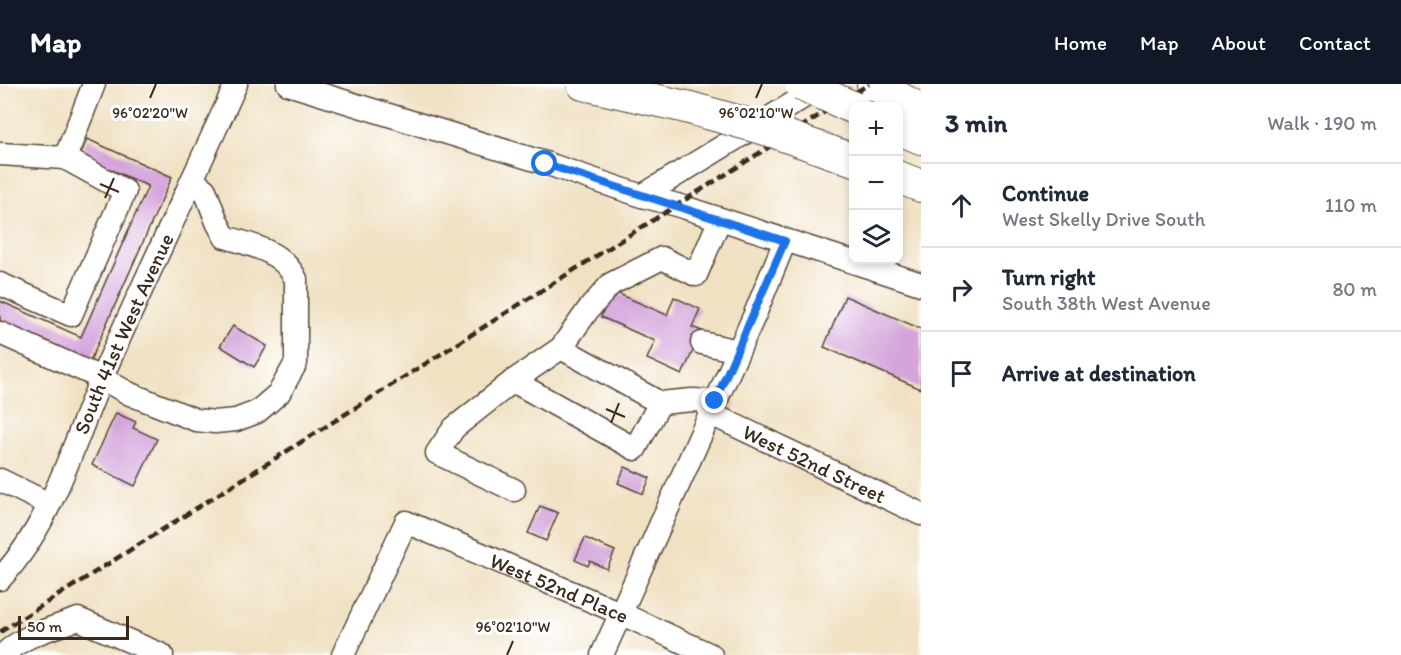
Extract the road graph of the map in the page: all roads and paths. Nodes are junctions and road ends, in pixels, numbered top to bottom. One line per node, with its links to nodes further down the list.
1 (94, 84): 14 (street)
2 (236, 84): 16 (street, South 41st West Avenue)
3 (288, 84): 18 (street)
4 (583, 84): 10 (highway)
5 (634, 84): 10 (highway)
6 (801, 84): 9 (highway, bridge)
7 (825, 84): 18 (street)
8 (873, 84): 11 (highway)
9 (849, 106)
10 (686, 107): 13 (highway, bridge)
11 (911, 126)
12 (0, 154): 14 (street)
13 (841, 156)
14 (65, 158): 21 (street)
15 (903, 179): 17 (highway)
16 (192, 180): 27 (street, South 41st West Avenue); 27 (street)
17 (921, 186)
18 (642, 196): 19 (street)
19 (720, 219): 20 (street); 25 (street)
20 (785, 241): 22 (street); 26 (street)
21 (0, 284)
22 (921, 284)
23 (0, 333): 27 (street)
24 (702, 342): 26 (street)
25 (561, 348): 28 (street); 29 (street)
26 (738, 351): 30 (street)
27 (101, 378): 33 (street, South 41st West Avenue)
28 (513, 381): 29 (street); 32 (street)
29 (660, 403): 30 (street)
30 (712, 407): 34 (street, West 52nd Street); 36 (street)
31 (0, 480): 33 (street)
32 (514, 490)
33 (49, 504): 35 (street, South 41st West Avenue)
34 (921, 514)
35 (0, 579)
36 (620, 614): 39 (street, West 52nd Place); 40 (street); 41 (street, West 52nd Place)
37 (3, 655): 38 (street)
38 (162, 655)
39 (343, 655)
40 (602, 655)
41 (711, 655)

